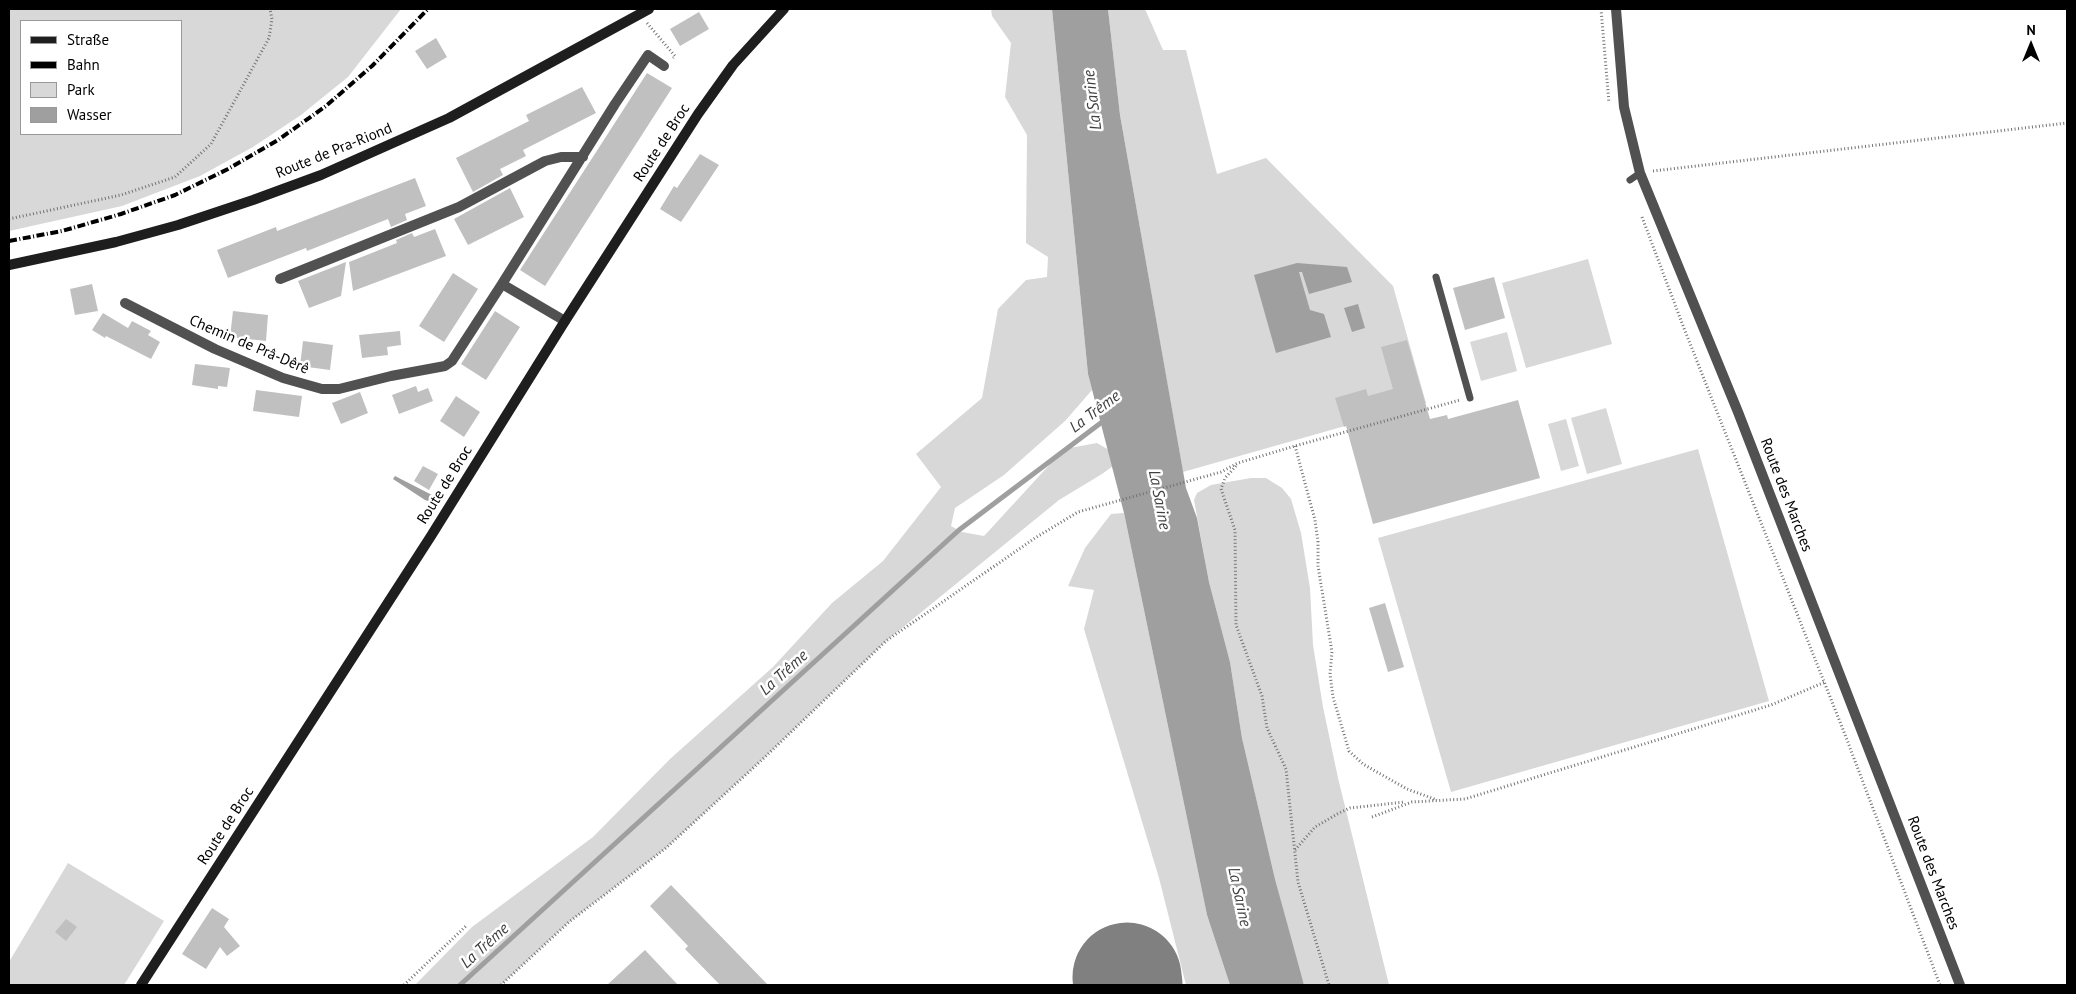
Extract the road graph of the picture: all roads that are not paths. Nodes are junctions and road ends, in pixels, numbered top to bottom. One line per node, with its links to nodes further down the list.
1 (649, 9): 8 (main road, Route de Pra-Riond)
2 (784, 9): 13 (main road, Route de Broc)
3 (1616, 9): 6 (street, Route des Marches)
4 (664, 66): 5 (street, Chemin de Prâ-Dêrê)
5 (583, 156): 10 (street); 11 (street, Chemin de Prâ-Dêrê)
6 (1640, 173): 7 (lane); 16 (street, Route des Marches)
7 (1630, 180)
8 (9, 265)
9 (1436, 277): 14 (lane)
10 (280, 279)
11 (502, 284): 12 (street, Chemin de Prâ-Dêrê); 13 (street)
12 (125, 303)
13 (565, 321): 15 (main road, Route de Broc)
14 (1470, 398)
15 (142, 985)
16 (1960, 985)

